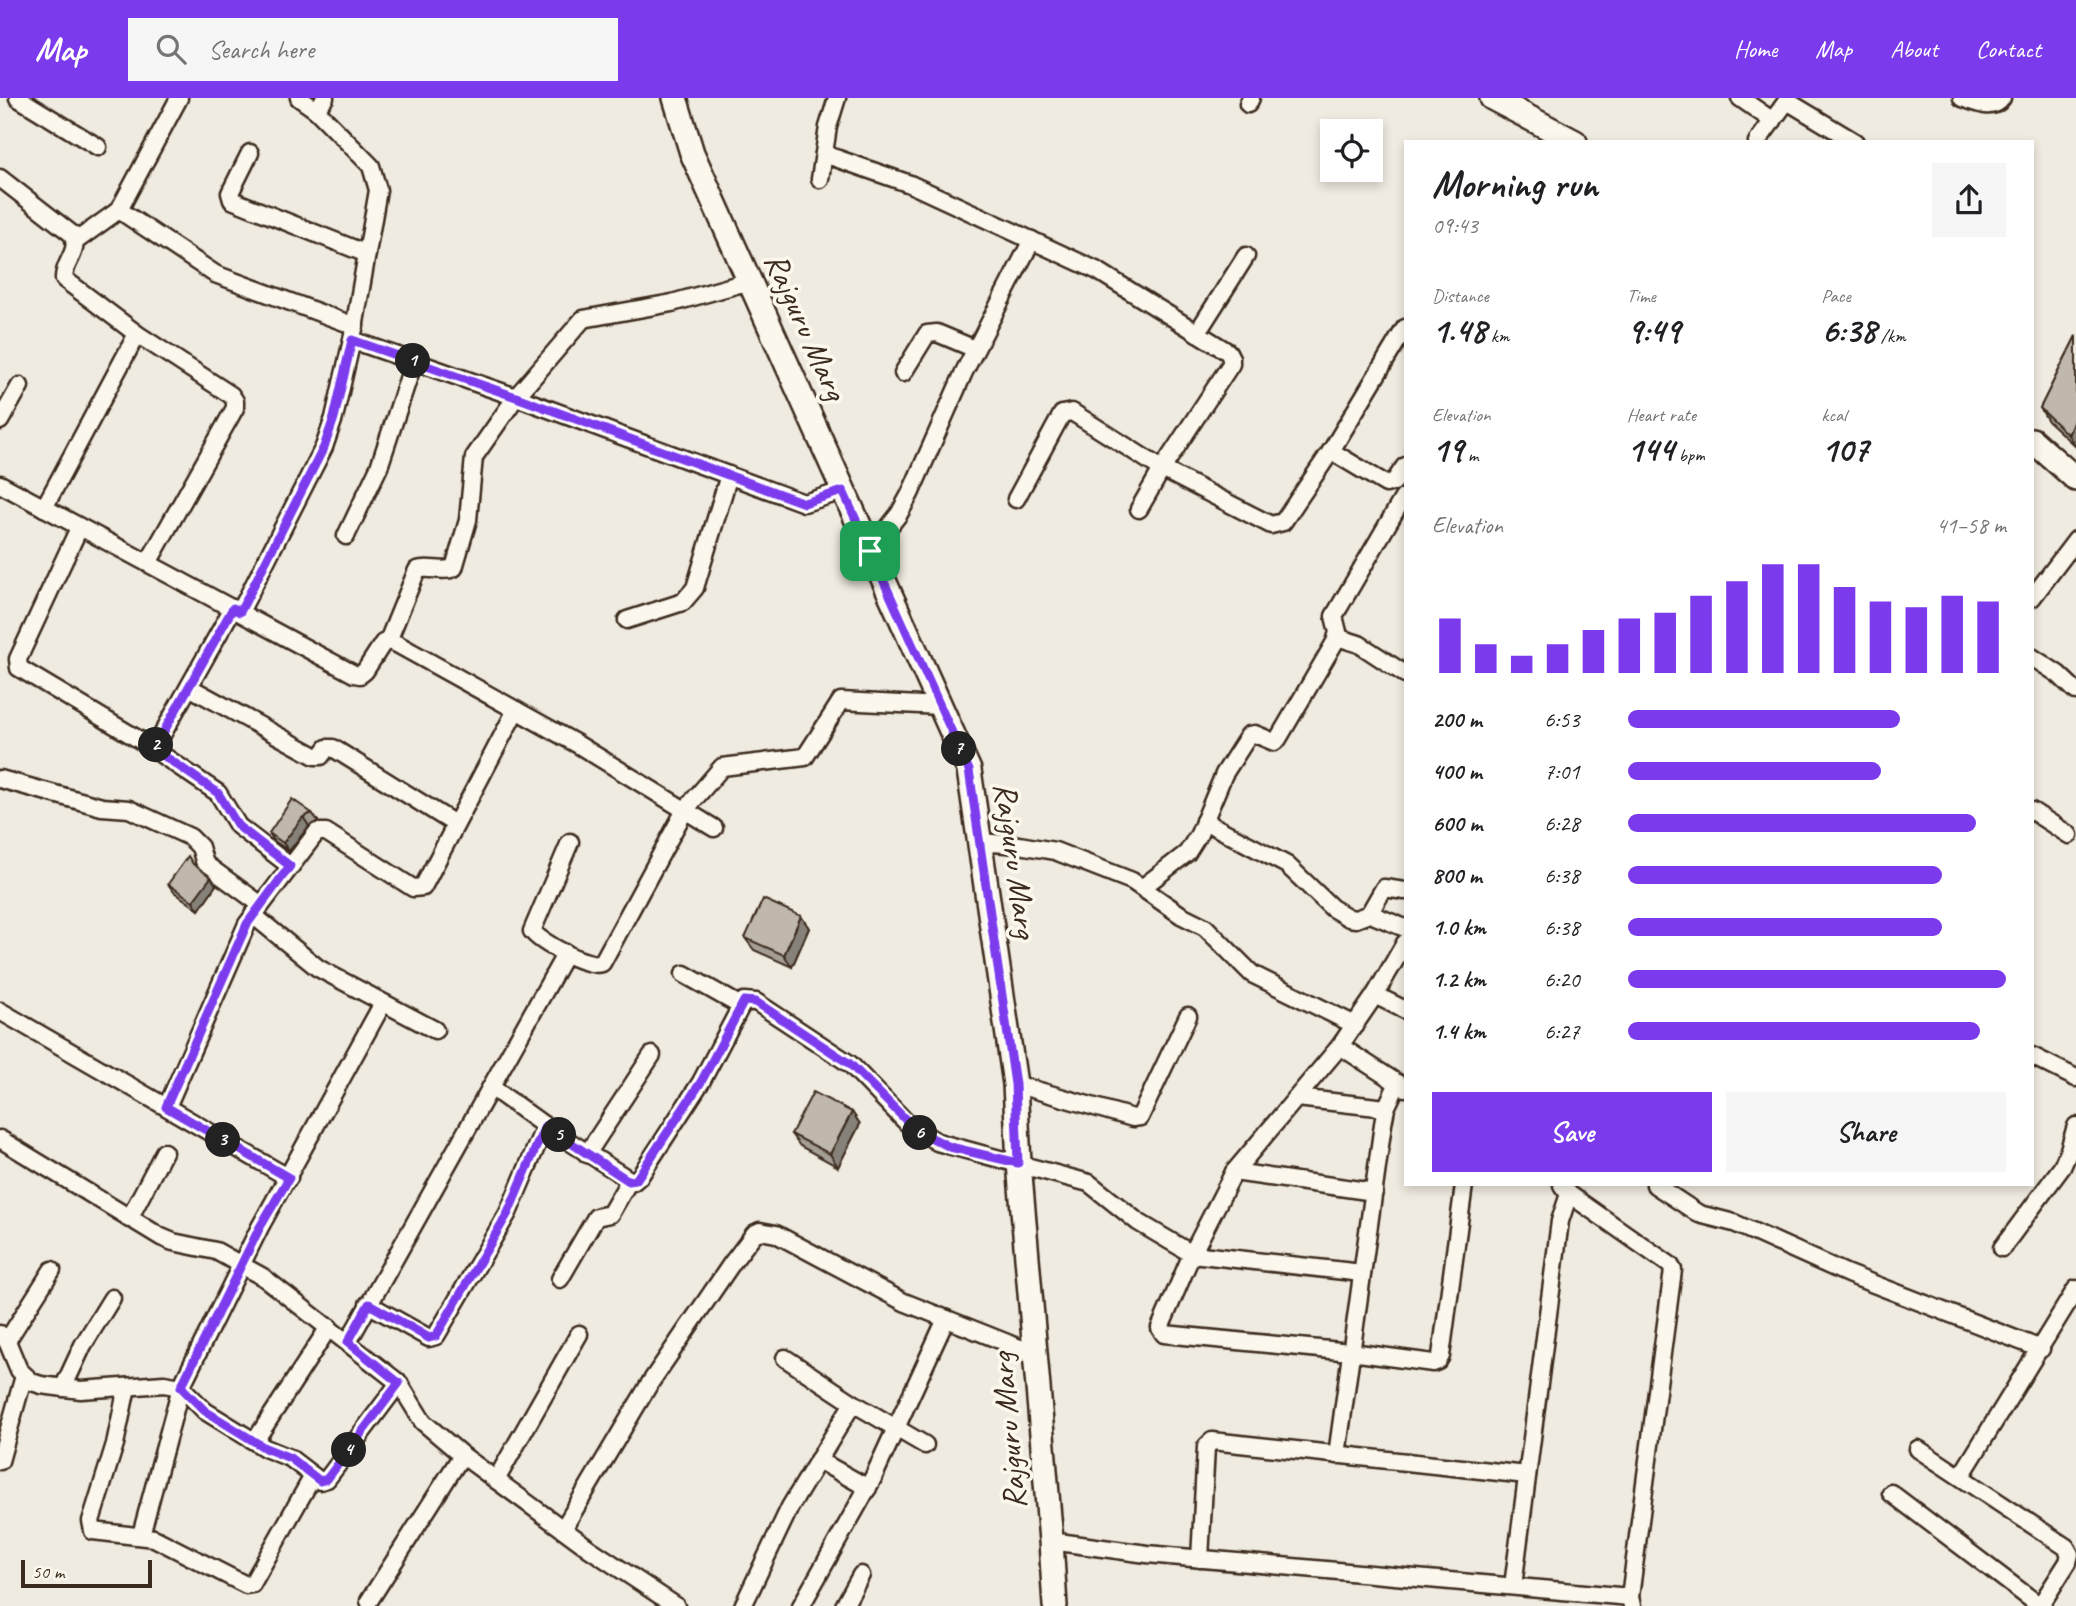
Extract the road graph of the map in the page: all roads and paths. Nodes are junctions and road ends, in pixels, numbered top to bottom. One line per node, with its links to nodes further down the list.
1 (18, 98): 16 (street)
2 (179, 98): 21 (street)
3 (299, 98): 11 (street)
4 (676, 98): 26 (street, Rajguru Marg)
5 (837, 98): 18 (street)
6 (1492, 98): 13 (street)
7 (1740, 98): 12 (street)
8 (1962, 98): 9 (street)
9 (2002, 98)
10 (1788, 99): 12 (street); 15 (street)
11 (321, 104): 24 (street)
12 (1773, 121): 14 (street)
13 (1562, 139)
14 (1759, 140)
15 (1852, 140)
16 (98, 147)
17 (250, 153): 24 (street)
18 (824, 154): 20 (street); 22 (street)
19 (0, 178): 23 (street)
20 (820, 179)
21 (119, 210): 23 (street); 28 (street)
22 (1032, 240): 29 (street); 31 (street)
23 (76, 241): 30 (street)
24 (367, 254): 28 (street)
25 (1246, 256): 29 (street)
26 (750, 281): 35 (street); 45 (street, Rajguru Marg)
27 (1404, 330): 38 (street)
28 (354, 333): 32 (street); 56 (street)
29 (1197, 333): 40 (street)
30 (137, 334): 48 (street); 54 (street)
31 (975, 349): 33 (street); 53 (street)
32 (414, 361): 35 (street); 51 (street)
33 (903, 373)
34 (20, 386): 36 (street)
35 (516, 397): 41 (street); 59 (street)
36 (0, 421)
37 (2034, 442): 42 (street)
38 (1331, 451): 40 (street); 44 (street)
39 (1404, 467): 44 (street)
40 (1162, 469): 46 (street); 49 (street)
41 (729, 475): 45 (street); 57 (street)
42 (2076, 479)
43 (0, 484): 48 (street)
44 (1391, 484): 47 (street)
45 (843, 491): 53 (street, Rajguru Marg)
46 (1016, 499)
47 (1404, 500): 58 (street)
48 (44, 508): 50 (street)
49 (1139, 509)
50 (79, 528): 54 (street); 66 (street)
51 (346, 536)
52 (2076, 540): 55 (street)
53 (870, 551): 64 (street, Rajguru Marg)
54 (148, 563): 56 (street)
55 (2034, 595)
56 (236, 610): 59 (street); 62 (street)
57 (627, 620)
58 (1337, 637): 61 (street); 70 (street)
59 (388, 641): 65 (street)
60 (2034, 658): 63 (street)
61 (1404, 673)
62 (189, 687): 66 (street); 71 (street)
63 (2076, 691)
64 (940, 706): 68 (street); 75 (street, Rajguru Marg)
65 (516, 710): 68 (street); 71 (street)
66 (154, 749): 76 (street)
67 (0, 779): 79 (street)
68 (685, 810): 72 (street); 83 (street)
69 (2034, 812): 73 (street)
70 (1204, 821): 77 (street); 80 (street)
71 (455, 824): 76 (street)
72 (714, 828)
73 (2069, 835)
74 (570, 842): 83 (street)
75 (979, 842): 77 (street); 97 (street, Rajguru Marg)
76 (290, 866): 79 (street)
77 (1143, 887): 91 (street)
78 (1404, 891): 80 (street)
79 (256, 909): 86 (street); 101 (street)
80 (1368, 914): 81 (street)
81 (1404, 928)
82 (1404, 945): 85 (street)
83 (566, 953): 99 (street)
84 (684, 974): 87 (street)
85 (1376, 995): 88 (street); 91 (street)
86 (383, 1003): 92 (street); 110 (street)
87 (741, 1006): 108 (street); 111 (street)
88 (1404, 1009)
89 (0, 1011): 101 (street)
90 (1188, 1016): 97 (street)
91 (1355, 1025): 93 (street)
92 (435, 1030)
93 (1340, 1046): 98 (street); 100 (street)
94 (652, 1055): 107 (street)
95 (2034, 1057): 96 (street)
96 (2076, 1077)
97 (1015, 1084): 108 (street, Rajguru Marg)
98 (1401, 1086): 102 (street)
99 (491, 1087): 103 (street); 125 (street)
100 (1297, 1098): 102 (street); 109 (street)
101 (166, 1107): 110 (street)
102 (1386, 1108): 115 (street)
103 (545, 1126): 107 (street); 125 (street)
104 (2076, 1126): 117 (street)
105 (0, 1139): 116 (street)
106 (164, 1152): 116 (street)
107 (587, 1154): 111 (street)
108 (1018, 1163): 118 (street); 133 (street, Rajguru Marg)
109 (1234, 1172): 115 (street); 118 (street)
110 (289, 1178): 119 (street)
111 (629, 1181): 122 (street)
112 (1464, 1186): 132 (street)
113 (1657, 1186): 131 (street)
114 (1566, 1189): 149 (street); 163 (street)
115 (1374, 1192): 121 (street)
116 (129, 1219): 119 (street)
117 (2002, 1248)
118 (1192, 1254): 121 (street); 132 (street)
119 (242, 1264): 127 (street); 138 (street)
120 (52, 1269): 129 (street)
121 (1362, 1273): 132 (street)
122 (560, 1279)
123 (2076, 1289): 131 (street)
124 (113, 1298): 139 (street)
125 (369, 1304): 130 (street)
126 (946, 1319): 133 (street); 141 (street); 155 (street)
127 (329, 1326): 130 (street); 142 (street)
128 (579, 1334): 152 (street)
129 (4, 1337): 135 (street)
130 (348, 1342): 136 (street)
131 (2041, 1349): 151 (street)
132 (1351, 1352): 146 (street)
133 (1035, 1354): 157 (street, Rajguru Marg)
134 (785, 1357): 140 (street)
135 (24, 1376): 139 (street); 148 (street)
136 (399, 1383): 145 (street); 150 (street)
137 (127, 1387): 138 (street); 139 (street); 156 (street)
138 (181, 1387): 142 (street); 156 (street)
139 (63, 1388)
140 (853, 1403): 141 (street); 147 (street)
141 (898, 1429): 143 (street); 153 (street)
142 (255, 1441): 150 (street)
143 (925, 1445)
144 (1918, 1449): 151 (street)
145 (462, 1455): 152 (street); 162 (street)
146 (1337, 1455): 149 (street); 158 (street)
147 (818, 1460): 153 (street); 165 (street)
148 (0, 1461)
149 (1527, 1475): 160 (street)
150 (313, 1476): 156 (street)
151 (1961, 1476): 170 (street)
152 (496, 1480): 155 (street)
153 (868, 1488): 166 (street)
154 (1891, 1493): 170 (street)
155 (563, 1530): 164 (street)
156 (141, 1535)
157 (1051, 1541): 158 (street); 168 (street, Rajguru Marg)
158 (1200, 1559): 160 (street)
159 (861, 1575): 167 (street)
160 (1513, 1586): 161 (street)
161 (1605, 1595): 163 (street); 169 (street)
162 (369, 1601)
163 (1631, 1601)
164 (677, 1606)
165 (743, 1606)
166 (801, 1606)
167 (844, 1606)
168 (1055, 1606)
169 (1579, 1606)
170 (2040, 1606)

